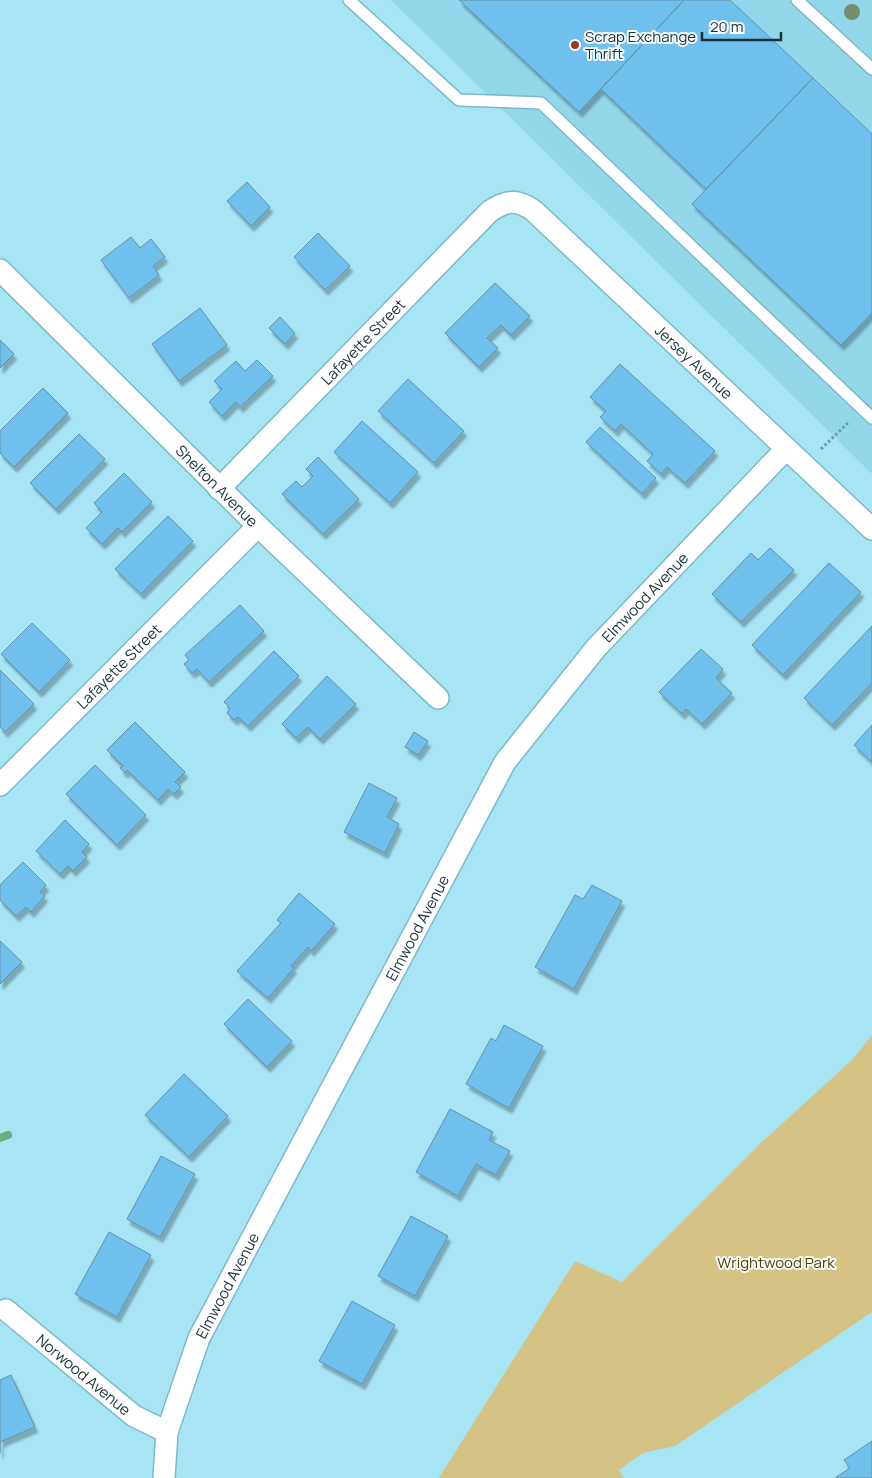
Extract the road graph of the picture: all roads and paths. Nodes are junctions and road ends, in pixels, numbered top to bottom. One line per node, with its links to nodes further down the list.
1 (349, 0): 6 (lane)
2 (797, 0): 3 (lane)
3 (872, 69)
4 (512, 201): 8 (street, Jersey Avenue); 10 (street, Lafayette Street)
5 (0, 270): 10 (street, Shelton Avenue)
6 (862, 409): 7 (lane); 9 (path)
7 (872, 418)
8 (786, 449): 9 (street, Jersey Avenue); 16 (street, Elmwood Avenue)
9 (804, 466): 12 (street, Jersey Avenue)
10 (219, 489): 11 (street, Shelton Avenue)
11 (258, 526): 13 (street, Shelton Avenue); 14 (street, Lafayette Street)
12 (872, 529)
13 (438, 698)
14 (0, 785)
15 (6, 1310): 16 (street, Norwood Avenue)
16 (167, 1432): 17 (street, Elmwood Avenue)
17 (164, 1478)

